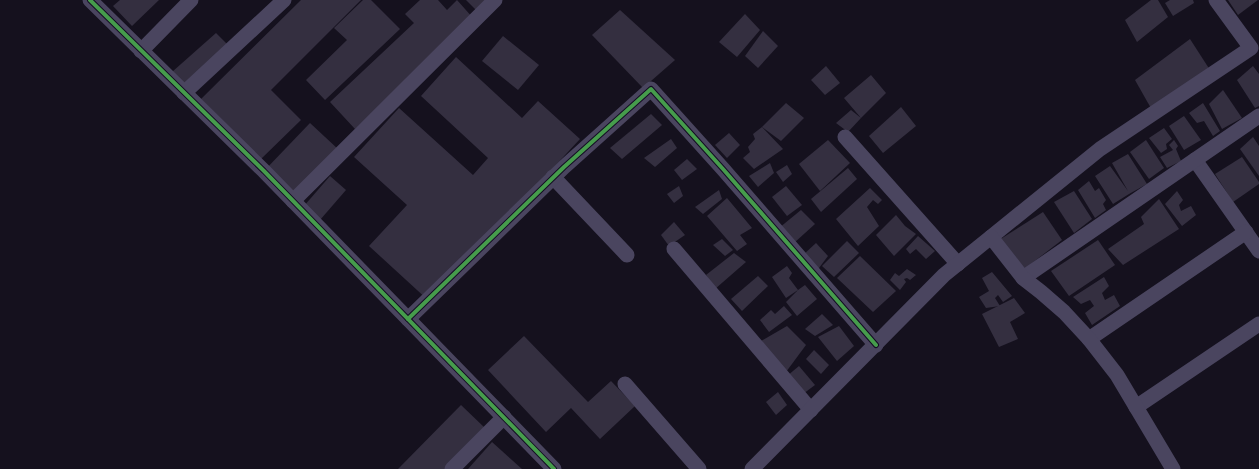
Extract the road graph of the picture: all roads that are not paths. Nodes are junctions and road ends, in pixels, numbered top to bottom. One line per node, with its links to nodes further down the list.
1 (90, 0): 6 (street)
2 (191, 0): 6 (street)
3 (284, 0): 7 (street)
4 (494, 0): 12 (street)
5 (1216, 0): 14 (street)
6 (141, 50): 7 (street)
7 (184, 93): 12 (street)
8 (1259, 116): 10 (street)
9 (845, 137): 18 (street)
10 (1195, 160): 13 (street); 19 (street)
11 (553, 177): 17 (street); 20 (street); 23 (street)
12 (294, 201): 20 (street)
13 (1246, 232): 16 (street); 22 (street)
14 (991, 237): 18 (street); 19 (street)
15 (674, 248): 26 (street)
16 (1259, 251)
17 (627, 255)
18 (958, 264): 23 (street)
19 (1023, 278): 22 (street)
20 (408, 319): 27 (street)
21 (1259, 324): 25 (street)
22 (1090, 339): 25 (street)
23 (876, 345): 26 (street)
24 (625, 384): 30 (street)
25 (1136, 407): 32 (street)
26 (811, 410): 31 (street)
27 (504, 417): 28 (street); 29 (street)
28 (452, 469)
29 (554, 469)
30 (699, 469)
31 (752, 469)
32 (1173, 469)

